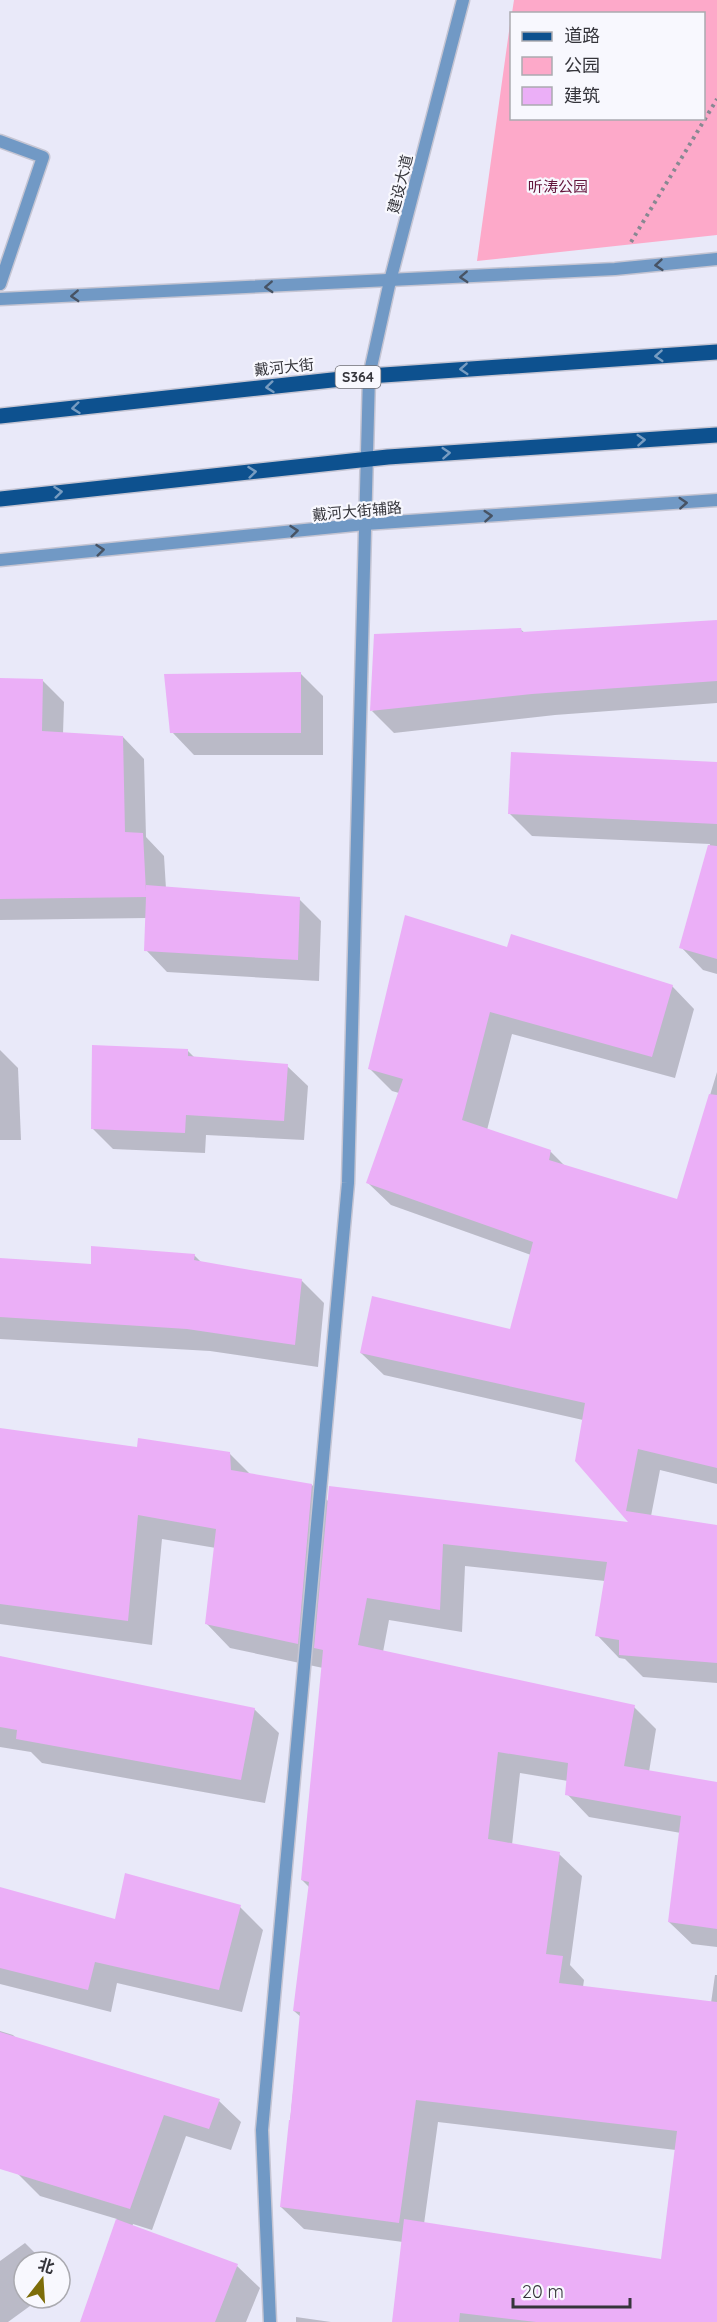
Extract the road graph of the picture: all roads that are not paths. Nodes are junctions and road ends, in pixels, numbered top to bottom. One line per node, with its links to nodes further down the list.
1 (463, 0): 4 (street, 建设大道)
2 (0, 141): 5 (street)
3 (717, 259): 4 (street, one-way to 4)
4 (390, 281): 6 (street, one-way to 6); 8 (street, 建设大道)
5 (0, 284)
6 (0, 299)
7 (717, 352): 8 (main road, 戴河大街 / S364, one-way to 8)
8 (369, 376): 9 (main road, 戴河大街 / S364, one-way to 9); 11 (street, 建设大道)
9 (0, 416)
10 (717, 435): 11 (main road, one-way to 10)
11 (367, 459): 12 (main road, one-way to 11); 14 (street, 建设大道)
12 (0, 499)
13 (717, 500): 14 (street, 戴河大街辅路, one-way to 13)
14 (365, 524): 15 (street, 戴河大街辅路, one-way to 14); 16 (street, 建设大道)
15 (0, 560)
16 (270, 2322)

